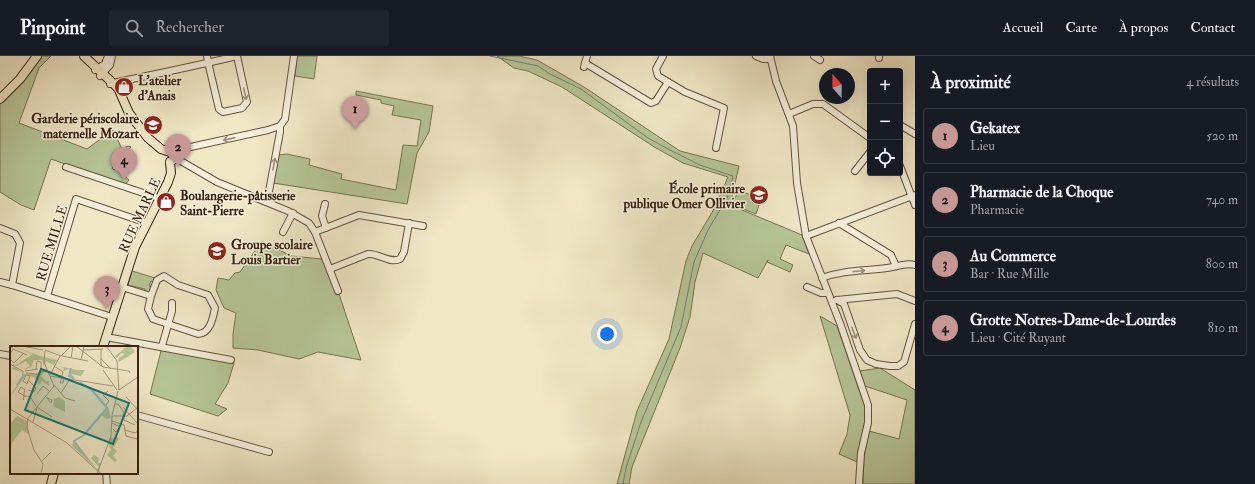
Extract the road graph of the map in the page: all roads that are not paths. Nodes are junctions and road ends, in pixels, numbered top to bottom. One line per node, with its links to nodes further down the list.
1 (36, 56): 18 (main road)
2 (79, 56): 15 (main road)
3 (84, 56): 15 (main road)
4 (108, 56): 15 (street)
5 (112, 56): 15 (street)
6 (237, 56): 12 (street); 12 (street, one-way to 12)
7 (294, 56): 20 (street)
8 (663, 56): 16 (street)
9 (756, 56): 11 (street)
10 (814, 56): 13 (street)
11 (770, 58): 19 (street)
12 (208, 59): 17 (street)
13 (820, 60)
14 (586, 62): 16 (street)
15 (98, 72): 17 (main road)
16 (668, 82): 24 (street)
17 (111, 84): 25 (main road)
18 (0, 100)
19 (789, 114): 23 (street); 44 (street)
20 (280, 126): 25 (street, one-way to 25); 32 (street, one-way to 20)
21 (903, 127): 22 (street)
22 (915, 134)
23 (867, 136)
24 (716, 148)
25 (170, 156): 31 (main road, RUE MARLE); 32 (street)
26 (867, 156): 28 (street)
27 (66, 167): 31 (street)
28 (855, 171)
29 (903, 172): 30 (street)
30 (914, 196): 34 (street); 38 (street)
31 (161, 199): 36 (main road, RUE MARLE)
32 (267, 202): 35 (street)
33 (325, 204): 41 (street)
34 (915, 205)
35 (292, 213): 42 (street); 43 (street)
36 (147, 223): 51 (main road, RUE MARLE); 55 (street, RUE MILLE)
37 (409, 223): 39 (street); 41 (street); 47 (street)
38 (839, 223): 44 (street); 46 (street)
39 (423, 226)
40 (0, 228): 50 (street)
41 (326, 228): 43 (street)
42 (283, 232)
43 (315, 232): 47 (street)
44 (806, 236): 48 (street)
45 (915, 265): 46 (street)
46 (896, 266): 48 (street, one-way to 46)
47 (330, 269): 53 (street)
48 (822, 278): 54 (street)
49 (0, 282): 50 (street, RUE MILLE)
50 (12, 285): 55 (street, RUE MILLE)
51 (122, 287): 56 (street); 60 (main road, RUE MARLE)
52 (807, 287): 54 (street)
53 (338, 291)
54 (828, 293): 57 (street)
55 (47, 296): 60 (street, RUE MILLE)
56 (151, 296): 61 (street); 61 (street)
57 (834, 300): 58 (street); 62 (street, one-way to 62); 75 (street)
58 (915, 301)
59 (172, 303): 61 (street)
60 (112, 317): 63 (main road, RUE MARLE)
61 (168, 324): 65 (street)
62 (915, 324)
63 (106, 337): 64 (main road, RUE MARLE); 65 (street)
64 (103, 346)
65 (162, 346): 68 (street)
66 (0, 354): 67 (street)
67 (10, 356)
68 (231, 360)
69 (138, 415): 70 (street)
70 (269, 452)
71 (54, 474): 73 (main road)
72 (106, 474): 74 (street)
73 (50, 484)
74 (107, 484)
75 (859, 484)

